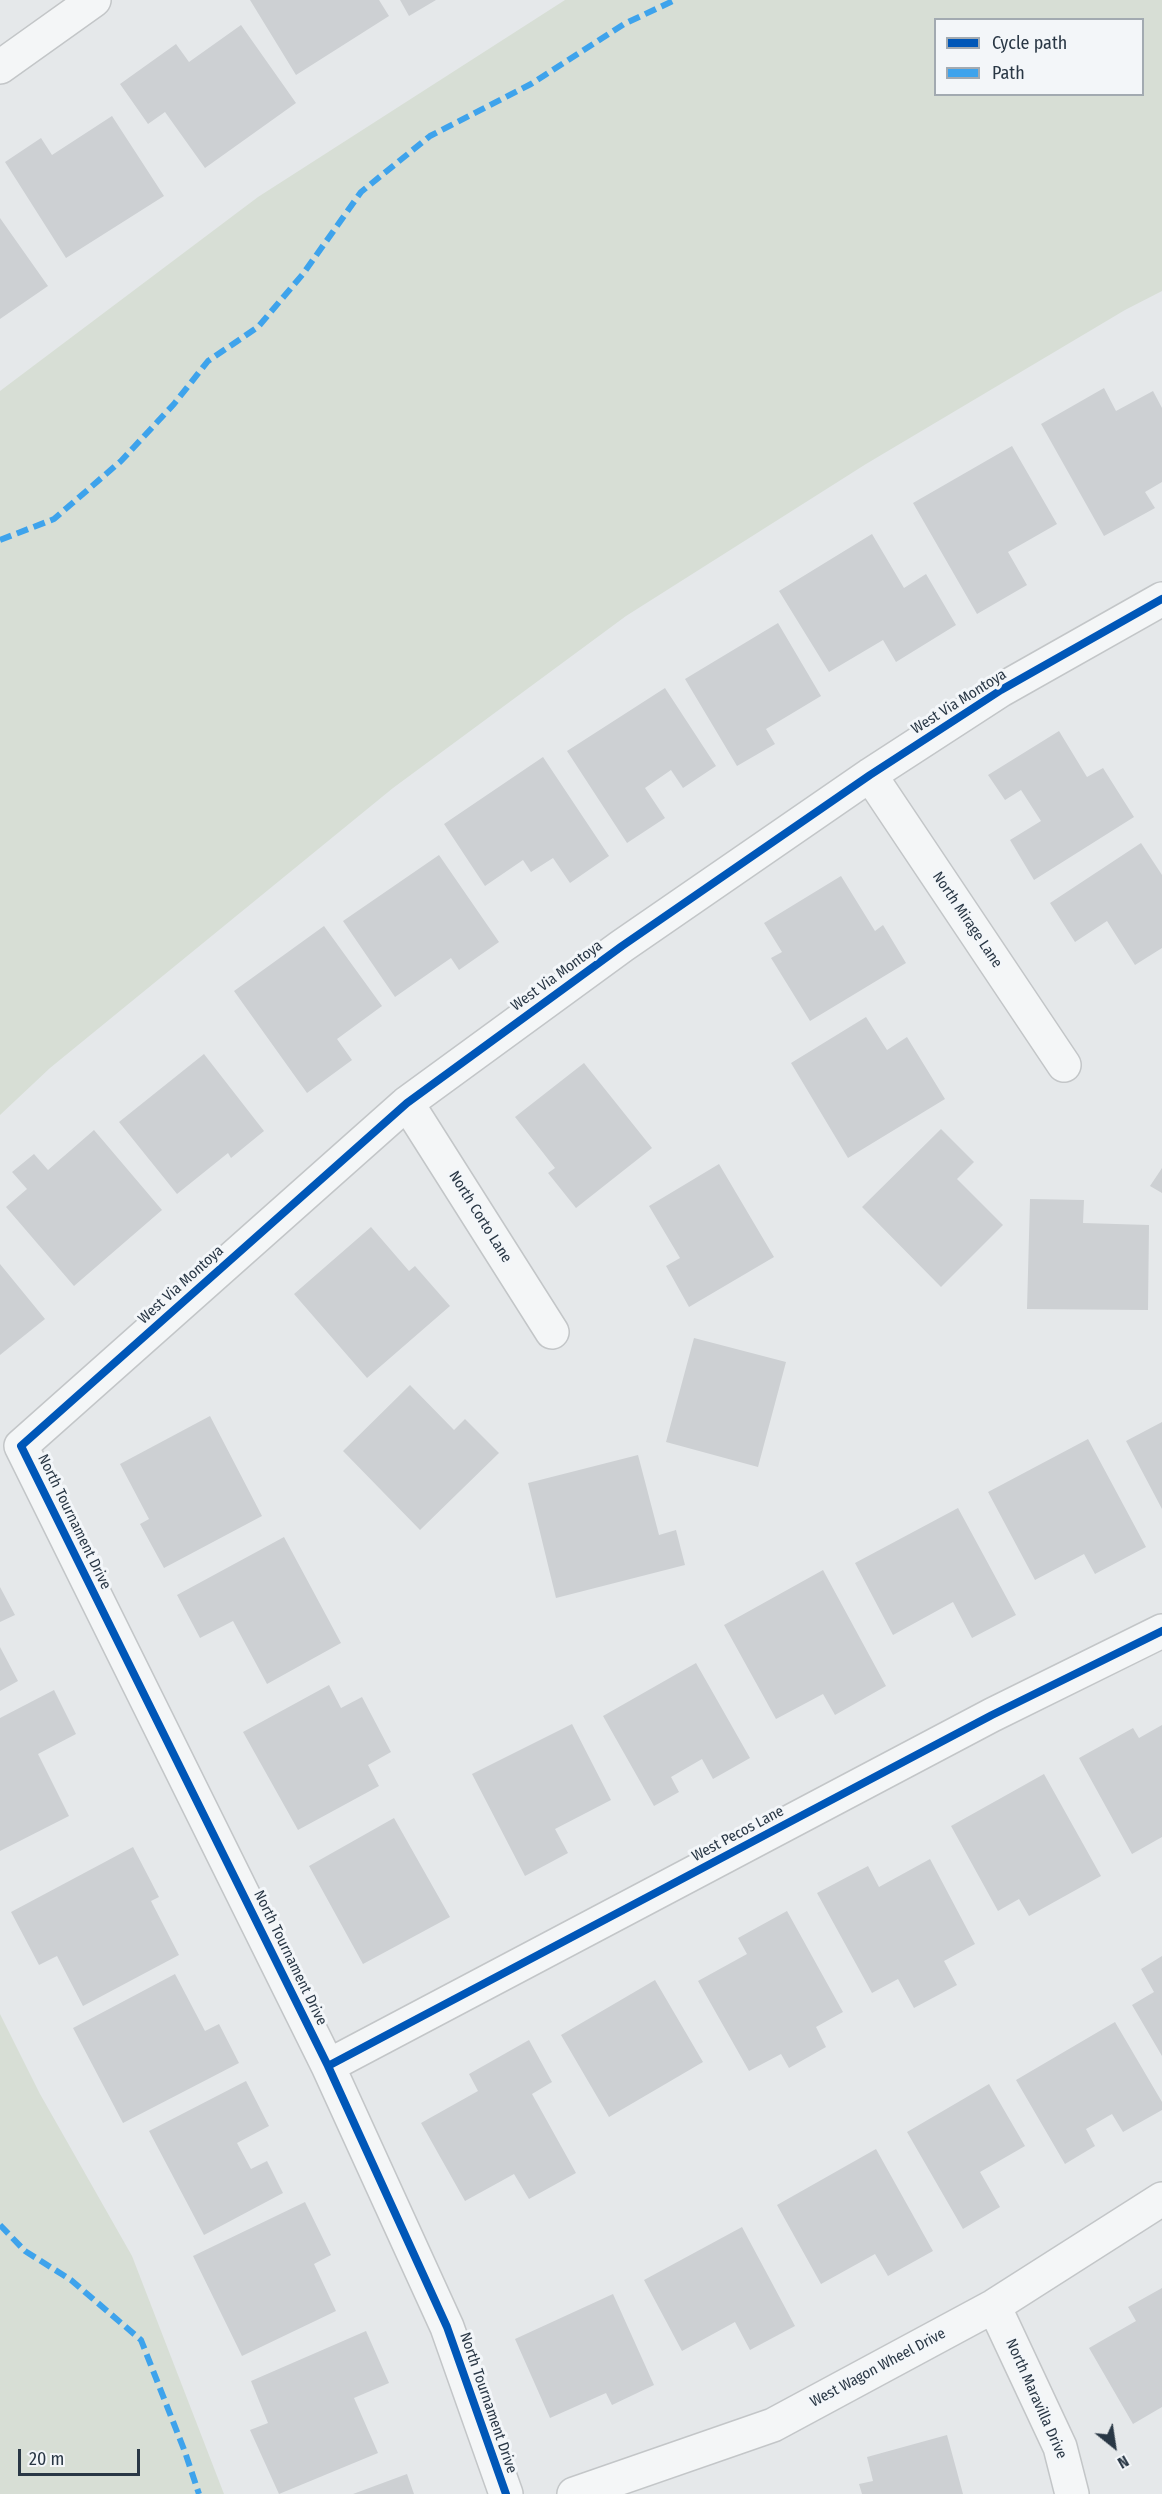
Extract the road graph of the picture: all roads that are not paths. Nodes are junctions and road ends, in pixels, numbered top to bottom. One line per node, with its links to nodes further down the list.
1 (94, 0): 2 (street)
2 (0, 67)
3 (1162, 599): 4 (street, West Via Montoya)
4 (870, 775): 5 (street, North Mirage Lane); 6 (street, West Via Montoya)
5 (1064, 1065)
6 (407, 1102): 7 (street, North Corto Lane); 8 (street, West Via Montoya)
7 (552, 1332)
8 (21, 1446): 10 (street, North Tournament Drive)
9 (1162, 1631): 10 (street, West Pecos Lane)
10 (328, 2066): 13 (street, North Tournament Drive)
11 (1162, 2199): 12 (street, West Wagon Wheel Drive)
12 (994, 2306): 14 (street, West Wagon Wheel Drive); 15 (street, North Maravilla Drive)
13 (506, 2494)
14 (574, 2494)
15 (1072, 2494)

